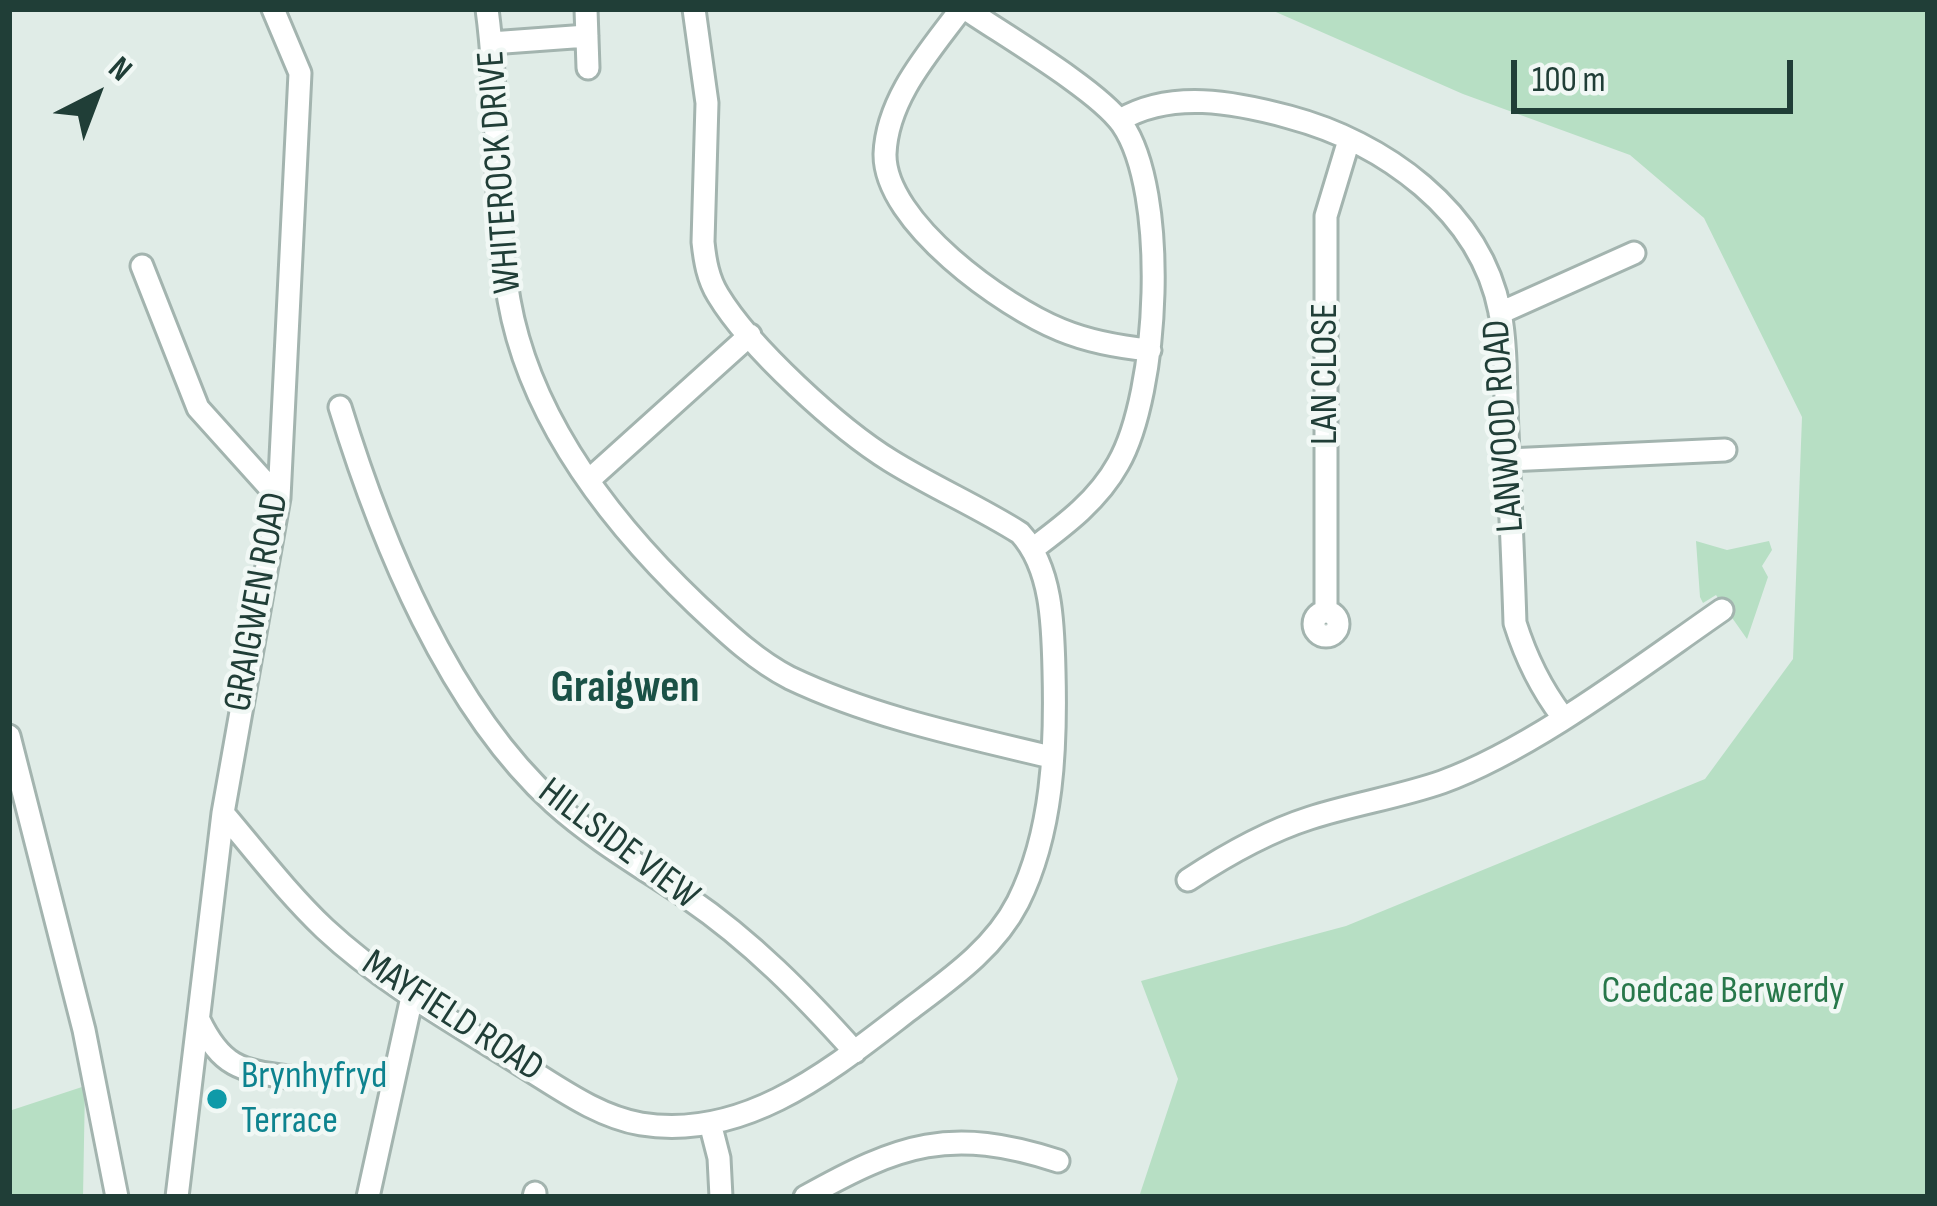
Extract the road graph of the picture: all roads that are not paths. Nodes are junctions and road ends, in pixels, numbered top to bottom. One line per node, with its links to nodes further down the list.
1 (273, 9): 20 (street, GRAIGWEN ROAD)
2 (487, 9): 7 (street, WHITEROCK DRIVE)
3 (586, 9): 6 (street)
4 (694, 9): 14 (street)
5 (964, 9): 9 (street); 15 (street)
6 (587, 36): 7 (street); 8 (street)
7 (491, 43): 19 (street, WHITEROCK DRIVE)
8 (588, 68)
9 (1120, 121): 10 (street, LANWOOD ROAD); 15 (street)
10 (1349, 140): 13 (street, LANWOOD ROAD); 23 (street, LAN CLOSE)
11 (1634, 253): 13 (street)
12 (142, 266): 20 (street)
13 (1500, 313): 18 (street, LANWOOD ROAD)
14 (750, 335): 19 (street); 21 (street)
15 (1150, 350): 21 (street)
16 (340, 407): 31 (street, HILLSIDE VIEW)
17 (1725, 450): 18 (street)
18 (1508, 460): 24 (street, LANWOOD ROAD)
19 (589, 480): 26 (street, WHITEROCK DRIVE)
20 (279, 498): 27 (street, GRAIGWEN ROAD)
21 (1034, 548): 26 (street)
22 (1722, 610): 24 (street)
23 (1326, 611)
24 (1562, 716): 28 (street)
25 (9, 736): 35 (street)
26 (1052, 757): 31 (street)
27 (223, 814): 29 (street, MAYFIELD ROAD); 30 (street, GRAIGWEN ROAD)
28 (1188, 880)
29 (412, 997): 33 (street, MAYFIELD ROAD); 37 (street)
30 (198, 1019): 32 (street); 36 (street, GRAIGWEN ROAD)
31 (855, 1052): 33 (street)
32 (288, 1077)
33 (720, 1120): 38 (street)
34 (1058, 1160): 39 (street)
35 (117, 1197)
36 (178, 1197)
37 (368, 1197)
38 (721, 1197)
39 (805, 1197)

